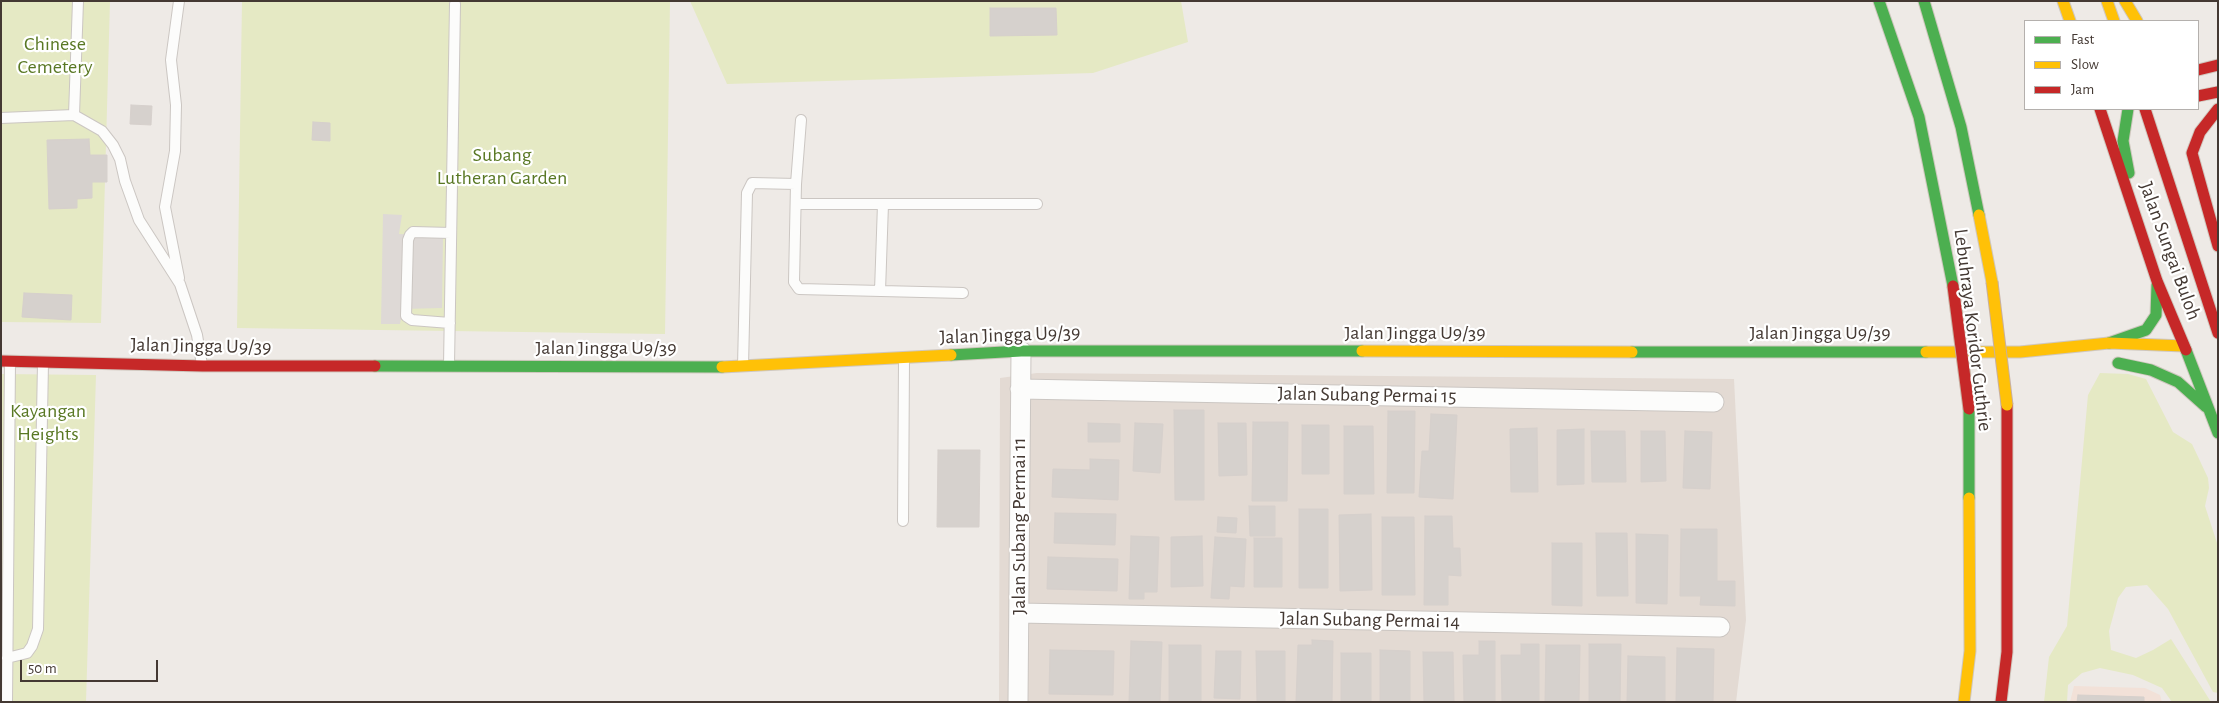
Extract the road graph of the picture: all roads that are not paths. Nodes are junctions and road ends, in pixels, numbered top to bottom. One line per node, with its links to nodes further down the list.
1 (78, 1): 20 (lane)
2 (1879, 1): 61 (main road, Lebuhraya Koridor Guthrie, bridge)
3 (1924, 1): 62 (main road, Lebuhraya Koridor Guthrie, bridge)
4 (2063, 1): 9 (main road)
5 (2107, 1): 10 (main road)
6 (2125, 1): 11 (main road)
7 (179, 2): 31 (lane)
8 (455, 4): 28 (lane)
9 (2070, 20)
10 (2114, 20)
11 (2136, 20)
12 (2216, 59): 13 (main road)
13 (2199, 69)
14 (2218, 92): 15 (main road)
15 (2199, 96)
16 (2218, 109): 29 (main road)
17 (2100, 110): 27 (main road, Jalan Sungai Buloh)
18 (2128, 110): 27 (main road)
19 (2145, 110): 34 (main road, Jalan Sungai Buloh)
20 (74, 115): 21 (lane); 31 (lane)
21 (1, 118)
22 (800, 120): 23 (lane)
23 (796, 184): 24 (lane); 49 (lane)
24 (796, 204): 25 (lane); 32 (lane)
25 (883, 204): 26 (lane); 32 (lane)
26 (1037, 204)
27 (2137, 216): 30 (main road, Jalan Sungai Buloh)
28 (451, 233): 35 (lane); 35 (lane)
29 (2218, 246)
30 (2157, 281): 38 (main road); 41 (main road, Jalan Sungai Buloh)
31 (180, 284): 47 (lane)
32 (880, 291): 33 (lane)
33 (963, 293)
34 (2210, 310): 36 (main road); 37 (main road, Jalan Sungai Buloh)
35 (450, 323): 48 (lane)
36 (2206, 327)
37 (2218, 333)
38 (2109, 343): 40 (main road, Jalan Jingga U9/39); 41 (main road, Jalan Jingga U9/39)
39 (1021, 351): 40 (main road, Jalan Jingga U9/39); 42 (main road, Jalan Jingga U9/39); 50 (street, Jalan Subang Permai 11)
40 (2020, 352): 43 (main road, Jalan Jingga U9/39)
41 (2191, 352): 52 (main road, Jalan Sungai Buloh)
42 (904, 359): 49 (main road, Jalan Jingga U9/39); 55 (lane)
43 (2078, 359)
44 (2162, 360): 52 (main road)
45 (6, 361): 46 (main road, Jalan Jingga U9/39); 53 (lane)
46 (43, 362): 47 (main road, Jalan Jingga U9/39); 58 (lane)
47 (202, 366): 48 (main road, Jalan Jingga U9/39)
48 (449, 366): 49 (main road, Jalan Jingga U9/39)
49 (743, 367)
50 (1020, 389): 51 (street, Jalan Subang Permai 15); 56 (street, Jalan Subang Permai 11)
51 (1714, 402)
52 (2211, 411): 54 (main road, Jalan Sungai Buloh)
53 (5, 431): 58 (lane)
54 (2218, 433)
55 (904, 521)
56 (1019, 614): 57 (street, Jalan Subang Permai 14); 60 (street, Jalan Subang Permai 11)
57 (1720, 627)
58 (7, 658): 59 (lane)
59 (7, 702)
60 (1018, 702)
61 (1964, 702)
62 (2001, 702)

